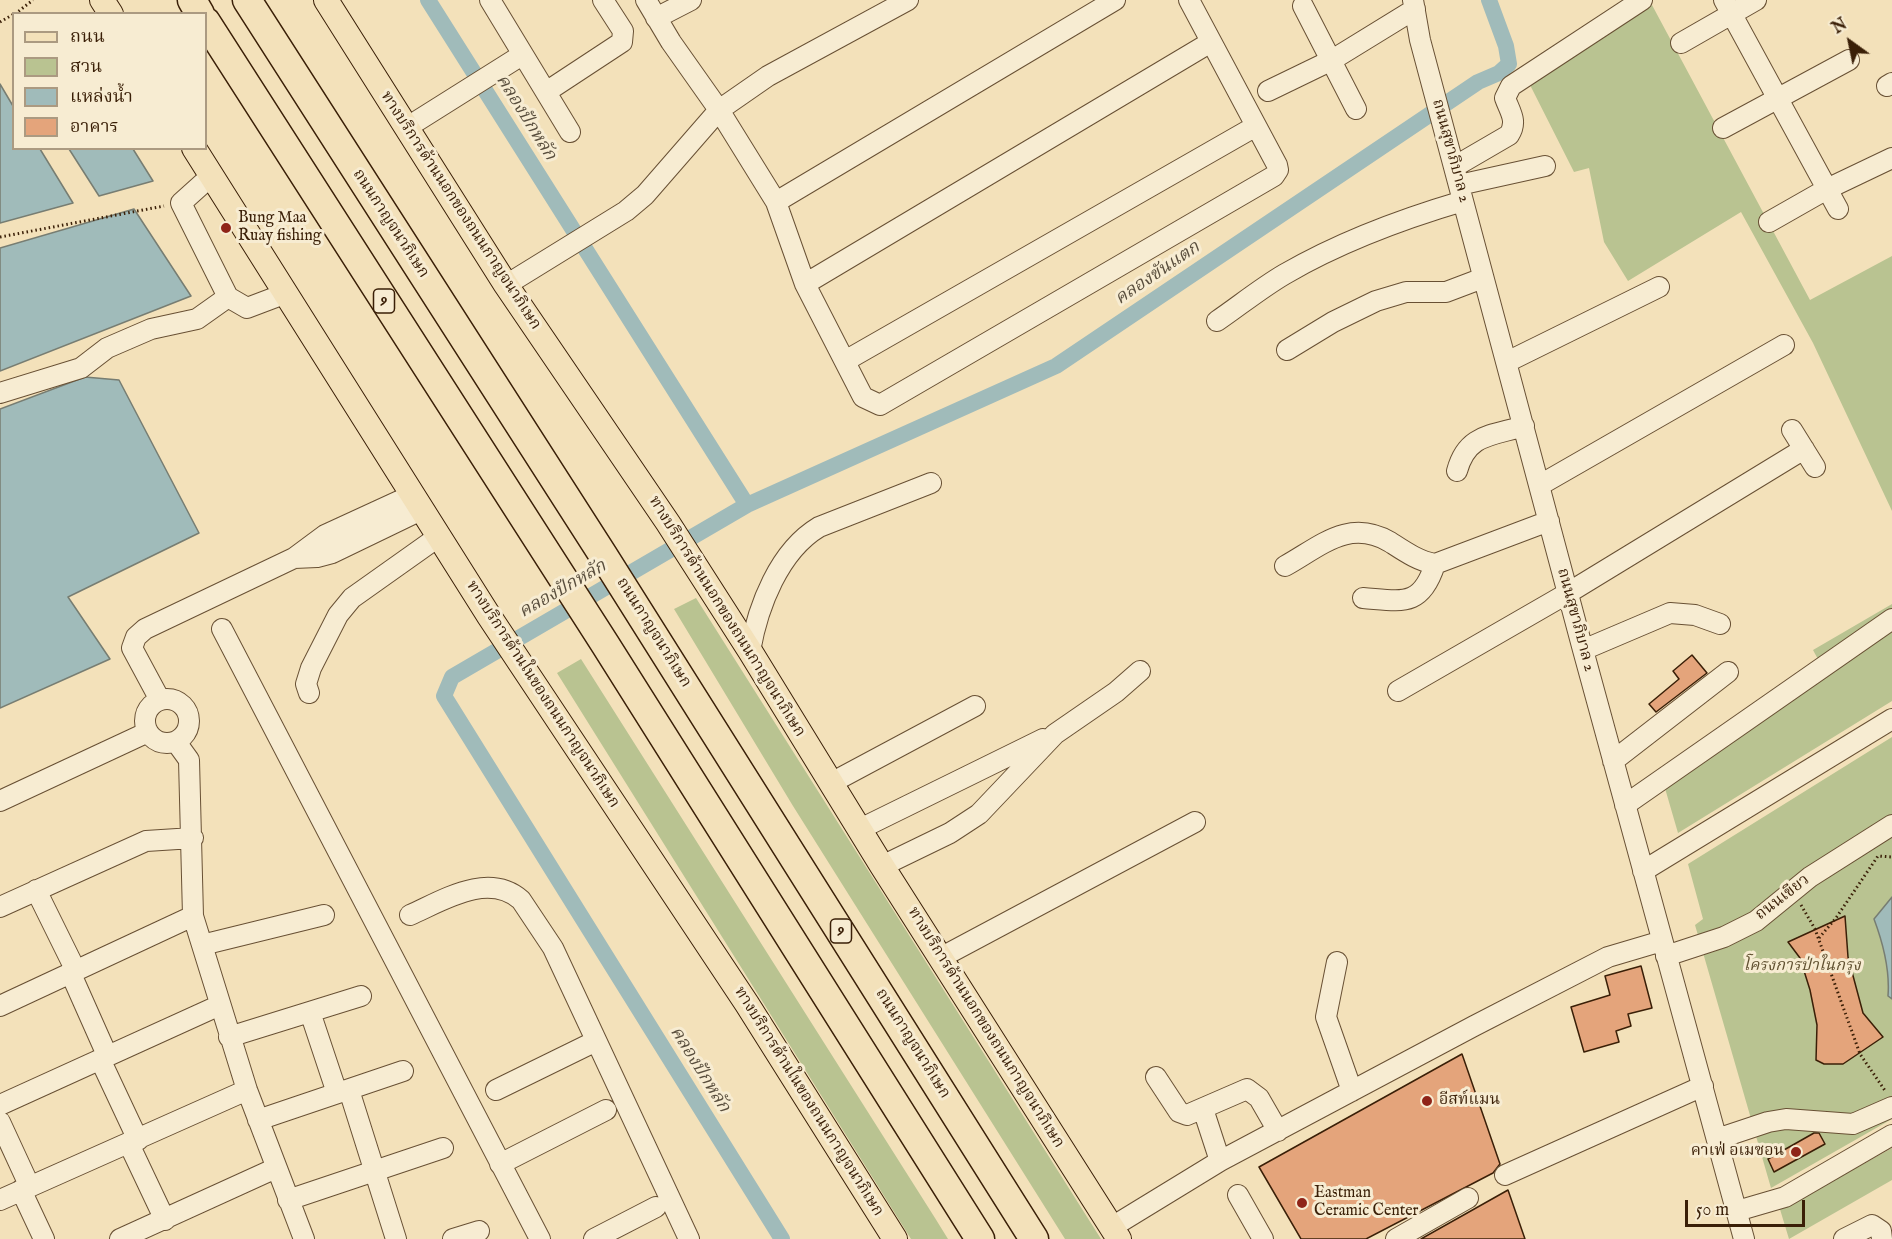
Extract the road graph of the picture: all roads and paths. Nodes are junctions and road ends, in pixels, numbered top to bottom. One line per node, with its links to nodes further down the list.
1 (33, 0): 16 (path)
2 (247, 0): 157 (highway, ถนนกาญจนาภิเษก / 9)
3 (326, 0): 30 (main road, ทางบริการด้านนอกของถนนกาญจนาภิเษก)
4 (490, 0): 21 (street)
5 (603, 0): 25 (street)
6 (646, 0): 17 (street)
7 (691, 0): 17 (street)
8 (908, 0): 28 (street)
9 (1115, 0): 39 (street)
10 (1189, 0): 19 (street)
11 (1642, 0): 37 (street)
12 (1756, 0): 15 (street)
13 (1414, 4): 22 (street); 37 (street, ถนนสุขาภิบาล 2)
14 (1303, 6): 22 (street)
15 (1727, 7): 20 (street); 26 (street)
16 (17, 12)
17 (656, 18): 28 (street)
18 (207, 24): 156 (highway, 9)
19 (1211, 42): 29 (street); 45 (street)
20 (1681, 43)
21 (522, 55): 25 (street); 30 (street)
22 (1332, 60): 24 (street); 27 (street)
23 (1848, 60): 26 (street)
24 (1268, 91)
25 (546, 92): 32 (street)
26 (1778, 99): 31 (street); 38 (street)
27 (1356, 109)
28 (719, 110): 39 (street); 46 (street)
29 (1256, 126): 53 (street); 53 (street)
30 (406, 128): 46 (main road, ทางบริการด้านนอกของถนนกาญจนาภิเษก)
31 (1724, 128)
32 (570, 132)
33 (195, 150): 36 (main road, ทางบริการด้านในของถนนกาญจนาภิเษก)
34 (1892, 158): 38 (street)
35 (1545, 166): 37 (street)
36 (211, 176): 40 (street); 48 (main road, ทางบริการด้านในของถนนกาญจนาภิเษก)
37 (1458, 184): 44 (street, ถนนสุขาภิบาล 2); 50 (street)
38 (1827, 189): 41 (street); 42 (street)
39 (776, 202): 45 (street)
40 (181, 203): 43 (path); 49 (street)
41 (1838, 209)
42 (1769, 222)
43 (0, 237)
44 (1483, 278): 52 (street); 54 (street, ถนนสุขาภิบาล 2)
45 (805, 284): 53 (street)
46 (506, 285): 74 (main road, ทางบริการด้านนอกของถนนกาญจนาภิเษก)
47 (1659, 287): 54 (street)
48 (284, 294): 49 (street); 63 (main road, ทางบริการด้านในของถนนกาญจนาภิเษก)
49 (228, 297): 55 (street)
50 (1217, 321)
51 (1784, 345): 62 (street)
52 (1287, 350)
53 (845, 361)
54 (1507, 362): 56 (street, ถนนสุขาภิบาล 2)
55 (0, 393)
56 (1524, 426): 60 (street); 62 (street, ถนนสุขาภิบาล 2)
57 (1792, 430): 58 (street)
58 (1804, 449): 59 (street); 68 (street)
59 (1815, 467)
60 (1457, 471)
61 (931, 483): 74 (street)
62 (1540, 485): 64 (street, ถนนสุขาภิบาล 2)
63 (417, 503): 65 (main road, ทางบริการด้านในของถนนกาญจนาภิเษก); 79 (street)
64 (1549, 521): 66 (street); 68 (street, ถนนสุขาภิบาล 2)
65 (438, 537): 78 (street); 155 (main road, ทางบริการด้านในของถนนกาญจนาภิเษก)
66 (1435, 564): 67 (street); 69 (street)
67 (1285, 566)
68 (1568, 593): 73 (street, ถนนสุขาภิบาล 2); 77 (street)
69 (1363, 598)
70 (1892, 619): 88 (street)
71 (1720, 624): 73 (street)
72 (222, 629): 133 (street)
73 (1583, 650): 85 (street, ถนนสุขาภิบาล 2)
74 (750, 651): 86 (main road, ทางบริการด้านนอกของถนนกาญจนาภิเษก)
75 (1140, 671): 83 (street)
76 (1728, 672): 85 (street)
77 (1398, 691)
78 (309, 693)
79 (160, 700): 82 (street); 84 (street)
80 (975, 706): 86 (street)
81 (1892, 719): 95 (street)
82 (148, 732): 84 (street); 87 (street)
83 (1054, 734): 91 (street); 94 (street)
84 (176, 742): 92 (street)
85 (1613, 761): 88 (street, ถนนสุขาภิบาล 2)
86 (831, 783): 91 (main road, ทางบริการด้านนอกของถนนกาญจนาภิเษก)
87 (0, 801)
88 (1625, 805): 95 (street, ถนนสุขาภิบาล 2)
89 (1195, 822): 105 (street)
90 (1892, 825): 97 (street, ถนนเขียว)
91 (860, 830): 94 (main road, ทางบริการด้านนอกของถนนกาญจนาภิเษก)
92 (193, 838): 96 (street); 101 (street)
93 (1892, 857): 102 (path)
94 (882, 866): 105 (main road, ทางบริการด้านนอกของถนนกาญจนาภิเษก)
95 (1643, 872): 104 (street, ถนนสุขาภิบาล 2)
96 (36, 890): 98 (street); 107 (street)
97 (1792, 892): 102 (path); 104 (street, ถนนเขียว)
98 (0, 907)
99 (324, 915): 103 (street)
100 (410, 915): 113 (street)
101 (193, 916): 103 (street); 107 (street)
102 (1818, 939): 122 (path)
103 (202, 945): 109 (street)
104 (1664, 948): 117 (street, ถนนสุขาภิบาล 2); 121 (street, ถนนเขียว)
105 (940, 958): 146 (main road, ทางบริการด้านนอกของถนนกาญจนาภิเษก)
106 (1337, 962): 121 (street)
107 (73, 973): 110 (street); 114 (street)
108 (361, 996): 111 (street)
109 (220, 1005): 112 (street); 114 (street)
110 (0, 1006)
111 (310, 1012): 112 (street); 120 (street)
112 (229, 1037): 118 (street)
113 (596, 1041): 119 (street); 154 (street)
114 (104, 1057): 123 (street); 130 (street)
115 (403, 1071): 120 (street)
116 (1156, 1077): 124 (street)
117 (1703, 1086): 129 (street, ถนนสุขาภิบาล 2); 136 (street)
118 (247, 1090): 126 (street); 130 (street)
119 (496, 1090)
120 (343, 1091): 126 (street); 135 (street)
121 (1352, 1091): 127 (street, ถนนเขียว)
122 (1889, 1100): 129 (street)
123 (0, 1108): 137 (street)
124 (1203, 1109): 127 (street); 132 (street)
125 (606, 1110): 133 (street)
126 (258, 1120): 134 (street)
127 (1278, 1131): 132 (street, ถนนเขียว)
128 (1892, 1135): 143 (street)
129 (1717, 1139): 143 (street, ถนนสุขาภิบาล 2)
130 (133, 1142): 137 (street); 144 (street)
131 (443, 1148): 135 (street)
132 (1220, 1161): 146 (street, ถนนเขียว)
133 (500, 1164): 152 (street)
134 (276, 1168): 141 (street); 144 (street)
135 (374, 1171): 141 (street); 150 (street)
136 (1505, 1175)
137 (26, 1189): 140 (street); 147 (street)
138 (1239, 1195): 158 (street)
139 (1468, 1198): 159 (street)
140 (0, 1200)
141 (288, 1200): 149 (street)
142 (656, 1207): 153 (street)
143 (1737, 1211): 160 (street, ถนนสุขาภิบาล 2)
144 (162, 1227): 148 (street)
145 (479, 1231): 151 (street)
146 (1115, 1233)
147 (44, 1239)
148 (120, 1239)
149 (304, 1239)
150 (396, 1239)
151 (453, 1239)
152 (540, 1239)
153 (594, 1239)
154 (688, 1239)
155 (894, 1239)
156 (980, 1239)
157 (1034, 1239)
158 (1263, 1239)
159 (1396, 1239)
160 (1744, 1239)
161 (1844, 1239): 162 (street)
162 (1882, 1239)

